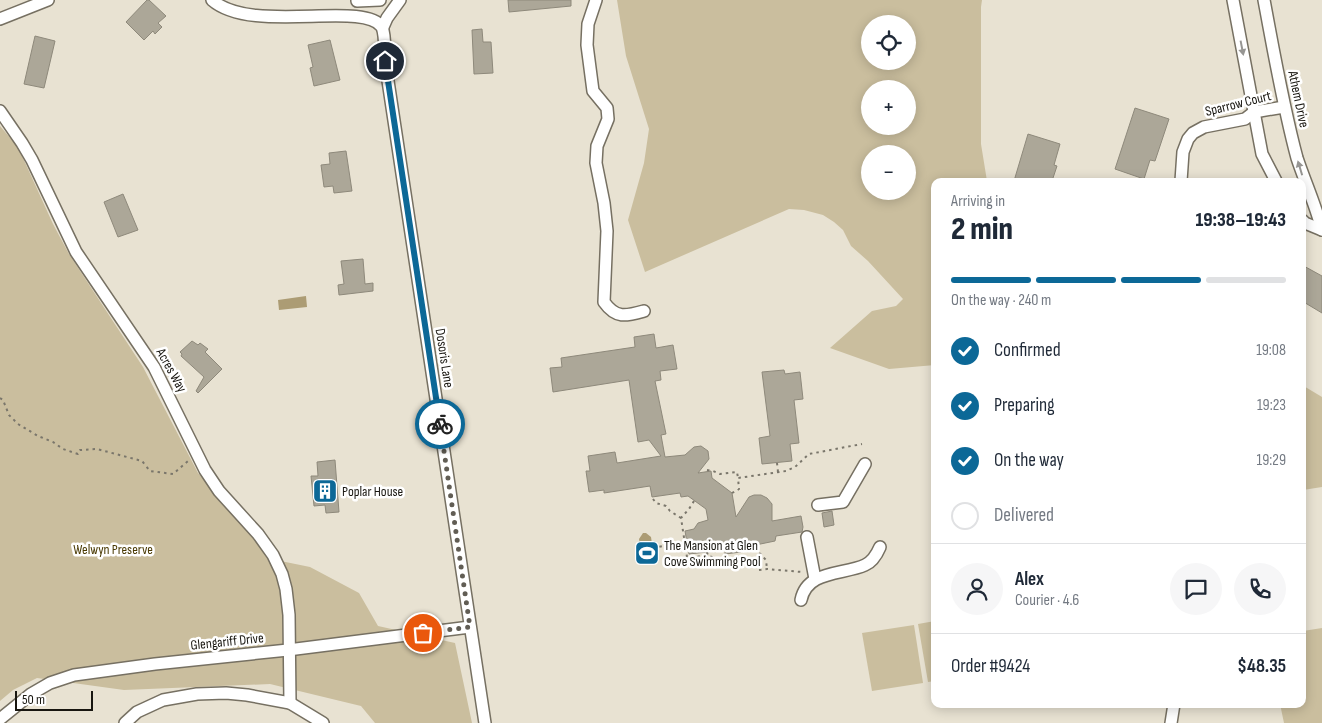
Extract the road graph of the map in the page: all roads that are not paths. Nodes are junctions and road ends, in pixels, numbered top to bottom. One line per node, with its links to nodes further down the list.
1 (48, 0): 10 (street)
2 (212, 0): 9 (street)
3 (380, 0): 8 (street)
4 (400, 0): 11 (street)
5 (596, 0): 21 (street)
6 (1233, 0): 14 (street, one-way to 14)
7 (1264, 0): 12 (street, Athem Drive)
8 (353, 1): 11 (street)
9 (283, 6)
10 (0, 19)
11 (382, 27): 28 (street, Dosoris Lane)
12 (1284, 107): 14 (street, Sparrow Court); 17 (street, Athem Drive, one-way to 12)
13 (0, 111): 29 (street, Acres Way)
14 (1254, 112): 15 (street, Sparrow Court); 16 (street)
15 (1181, 178)
16 (1274, 178)
17 (1304, 178)
18 (1306, 184): 20 (street, Athem Drive, one-way to 18)
19 (1306, 223): 20 (street, Athem Drive)
20 (1322, 230)
21 (644, 311)
22 (865, 464): 23 (street)
23 (818, 506)
24 (807, 537): 26 (street)
25 (880, 547): 26 (street)
26 (815, 576): 27 (street)
27 (802, 600)
28 (470, 627): 29 (street, Glengariff Drive); 35 (street, Dosoris Lane)
29 (288, 650): 30 (street, Acres Way); 32 (street, Glengariff Drive)
30 (290, 703): 33 (street); 34 (street)
31 (1173, 708): 36 (street)
32 (0, 719)
33 (125, 723)
34 (323, 723)
35 (485, 723)
36 (1171, 723)

